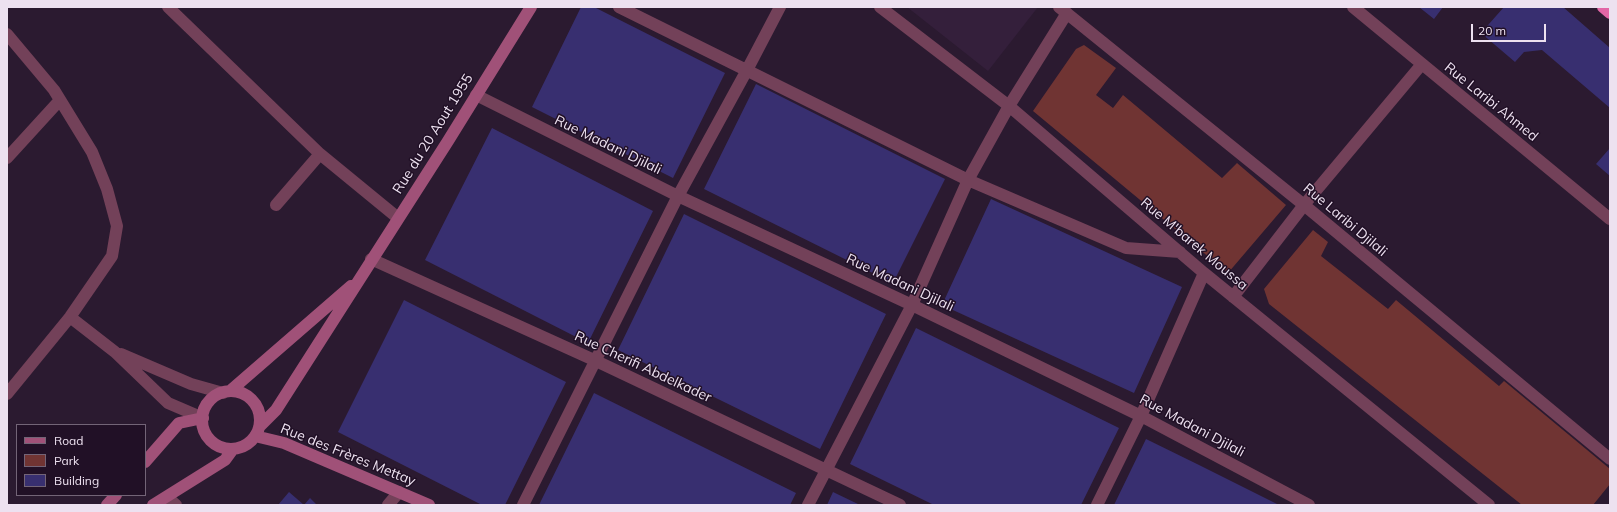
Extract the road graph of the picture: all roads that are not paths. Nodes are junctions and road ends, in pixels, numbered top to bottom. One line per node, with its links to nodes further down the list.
1 (168, 7): 16 (street)
2 (531, 7): 13 (street, Rue du 20 Aout 1955)
3 (619, 7): 12 (street)
4 (780, 7): 12 (street)
5 (880, 7): 15 (street, Rue M'barek Moussa)
6 (1353, 7): 11 (street, Rue Laribi Ahmed)
7 (1603, 7): 9 (highway)
8 (1063, 10): 15 (street); 21 (street, Rue Laribi Djilali)
9 (1610, 13)
10 (7, 34): 14 (street)
11 (1422, 64): 21 (street); 23 (street, Rue Laribi Ahmed)
12 (747, 70): 18 (street); 19 (street)
13 (476, 96): 19 (street, Rue Madani Djilali); 22 (street, Rue du 20 Aout 1955)
14 (60, 100): 17 (street); 30 (street)
15 (1009, 106): 18 (street); 24 (street, Rue M'barek Moussa)
16 (320, 154): 20 (street); 22 (street)
17 (7, 158)
18 (968, 180): 24 (street); 29 (street)
19 (678, 196): 29 (street, Rue Madani Djilali); 32 (street)
20 (276, 205)
21 (1304, 205): 28 (street); 39 (street, Rue Laribi Djilali)
22 (398, 218): 25 (street, Rue du 20 Aout 1955)
23 (1610, 219)
24 (1180, 252): 26 (street, Rue M'barek Moussa)
25 (371, 259): 27 (street, Rue du 20 Aout 1955); 32 (street, Rue Cherifi Abdelkader)
26 (1204, 273): 28 (street, Rue M'barek Moussa); 35 (street)
27 (361, 277): 33 (street); 37 (street, Rue du 20 Aout 1955)
28 (1233, 297): 54 (street, Rue M'barek Moussa)
29 (912, 305): 35 (street, Rue Madani Djilali); 41 (street)
30 (70, 317): 31 (street); 34 (street)
31 (115, 352): 33 (street); 36 (street)
32 (594, 360): 41 (street, Rue Cherifi Abdelkader); 49 (street)
33 (227, 392): 36 (street); 37 (street)
34 (7, 394)
35 (1141, 416): 52 (street); 53 (street, Rue Madani Djilali)
36 (203, 418): 38 (street); 40 (street)
37 (257, 432): 38 (street); 42 (street, Rue des Frères Mettay)
38 (233, 450): 44 (street)
39 (1610, 459)
40 (146, 461)
41 (826, 469): 50 (street); 51 (street, Rue Cherifi Abdelkader)
42 (399, 492): 47 (street); 48 (street, Rue des Frères Mettay)
43 (115, 496): 45 (street)
44 (172, 501): 46 (street)
45 (107, 505)
46 (153, 505)
47 (388, 505)
48 (428, 505)
49 (523, 505)
50 (808, 505)
51 (900, 505)
52 (1097, 505)
53 (1308, 505)
54 (1489, 505)

